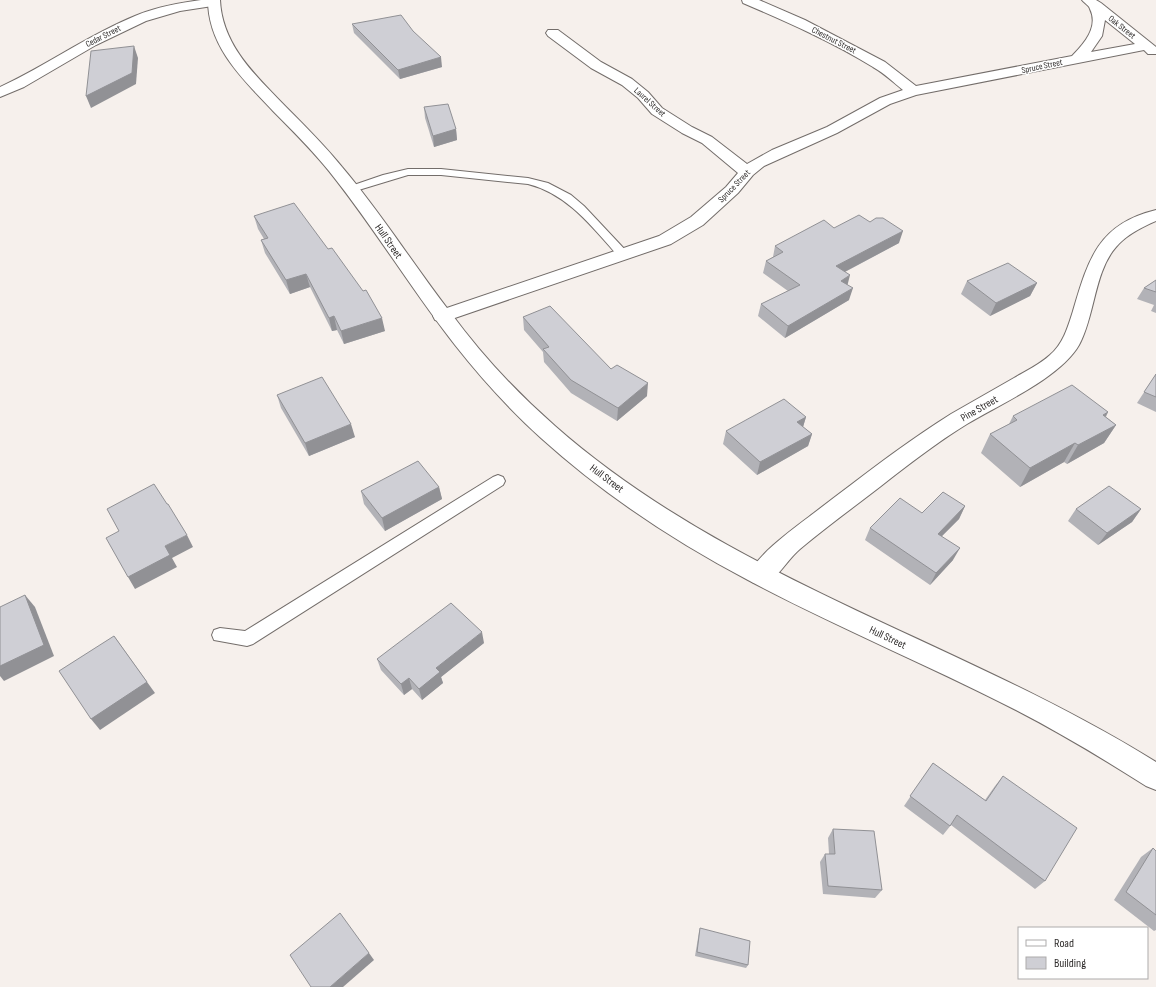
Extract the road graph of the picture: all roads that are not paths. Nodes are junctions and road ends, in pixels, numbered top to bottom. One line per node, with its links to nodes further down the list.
1 (748, 0): 7 (street, Chestnut Street)
2 (214, 1): 8 (street, Cedar Street); 10 (street, Hull Street)
3 (1092, 3): 5 (street, Oak Street); 6 (street, Spruce Street)
4 (553, 33): 9 (street, Laurel Street)
5 (1151, 50): 6 (street, Spruce Street)
6 (1077, 59): 7 (street, Spruce Street)
7 (913, 92): 9 (street, Spruce Street)
8 (0, 93)
9 (747, 172): 12 (street, Spruce Street)
10 (352, 189): 12 (lane); 13 (street, Hull Street)
11 (1156, 215): 15 (street, Pine Street)
12 (624, 255): 13 (street, Spruce Street)
13 (442, 316): 15 (street, Hull Street)
14 (498, 481): 16 (lane)
15 (760, 574): 17 (street, Hull Street)
16 (220, 635)
17 (1156, 777)

